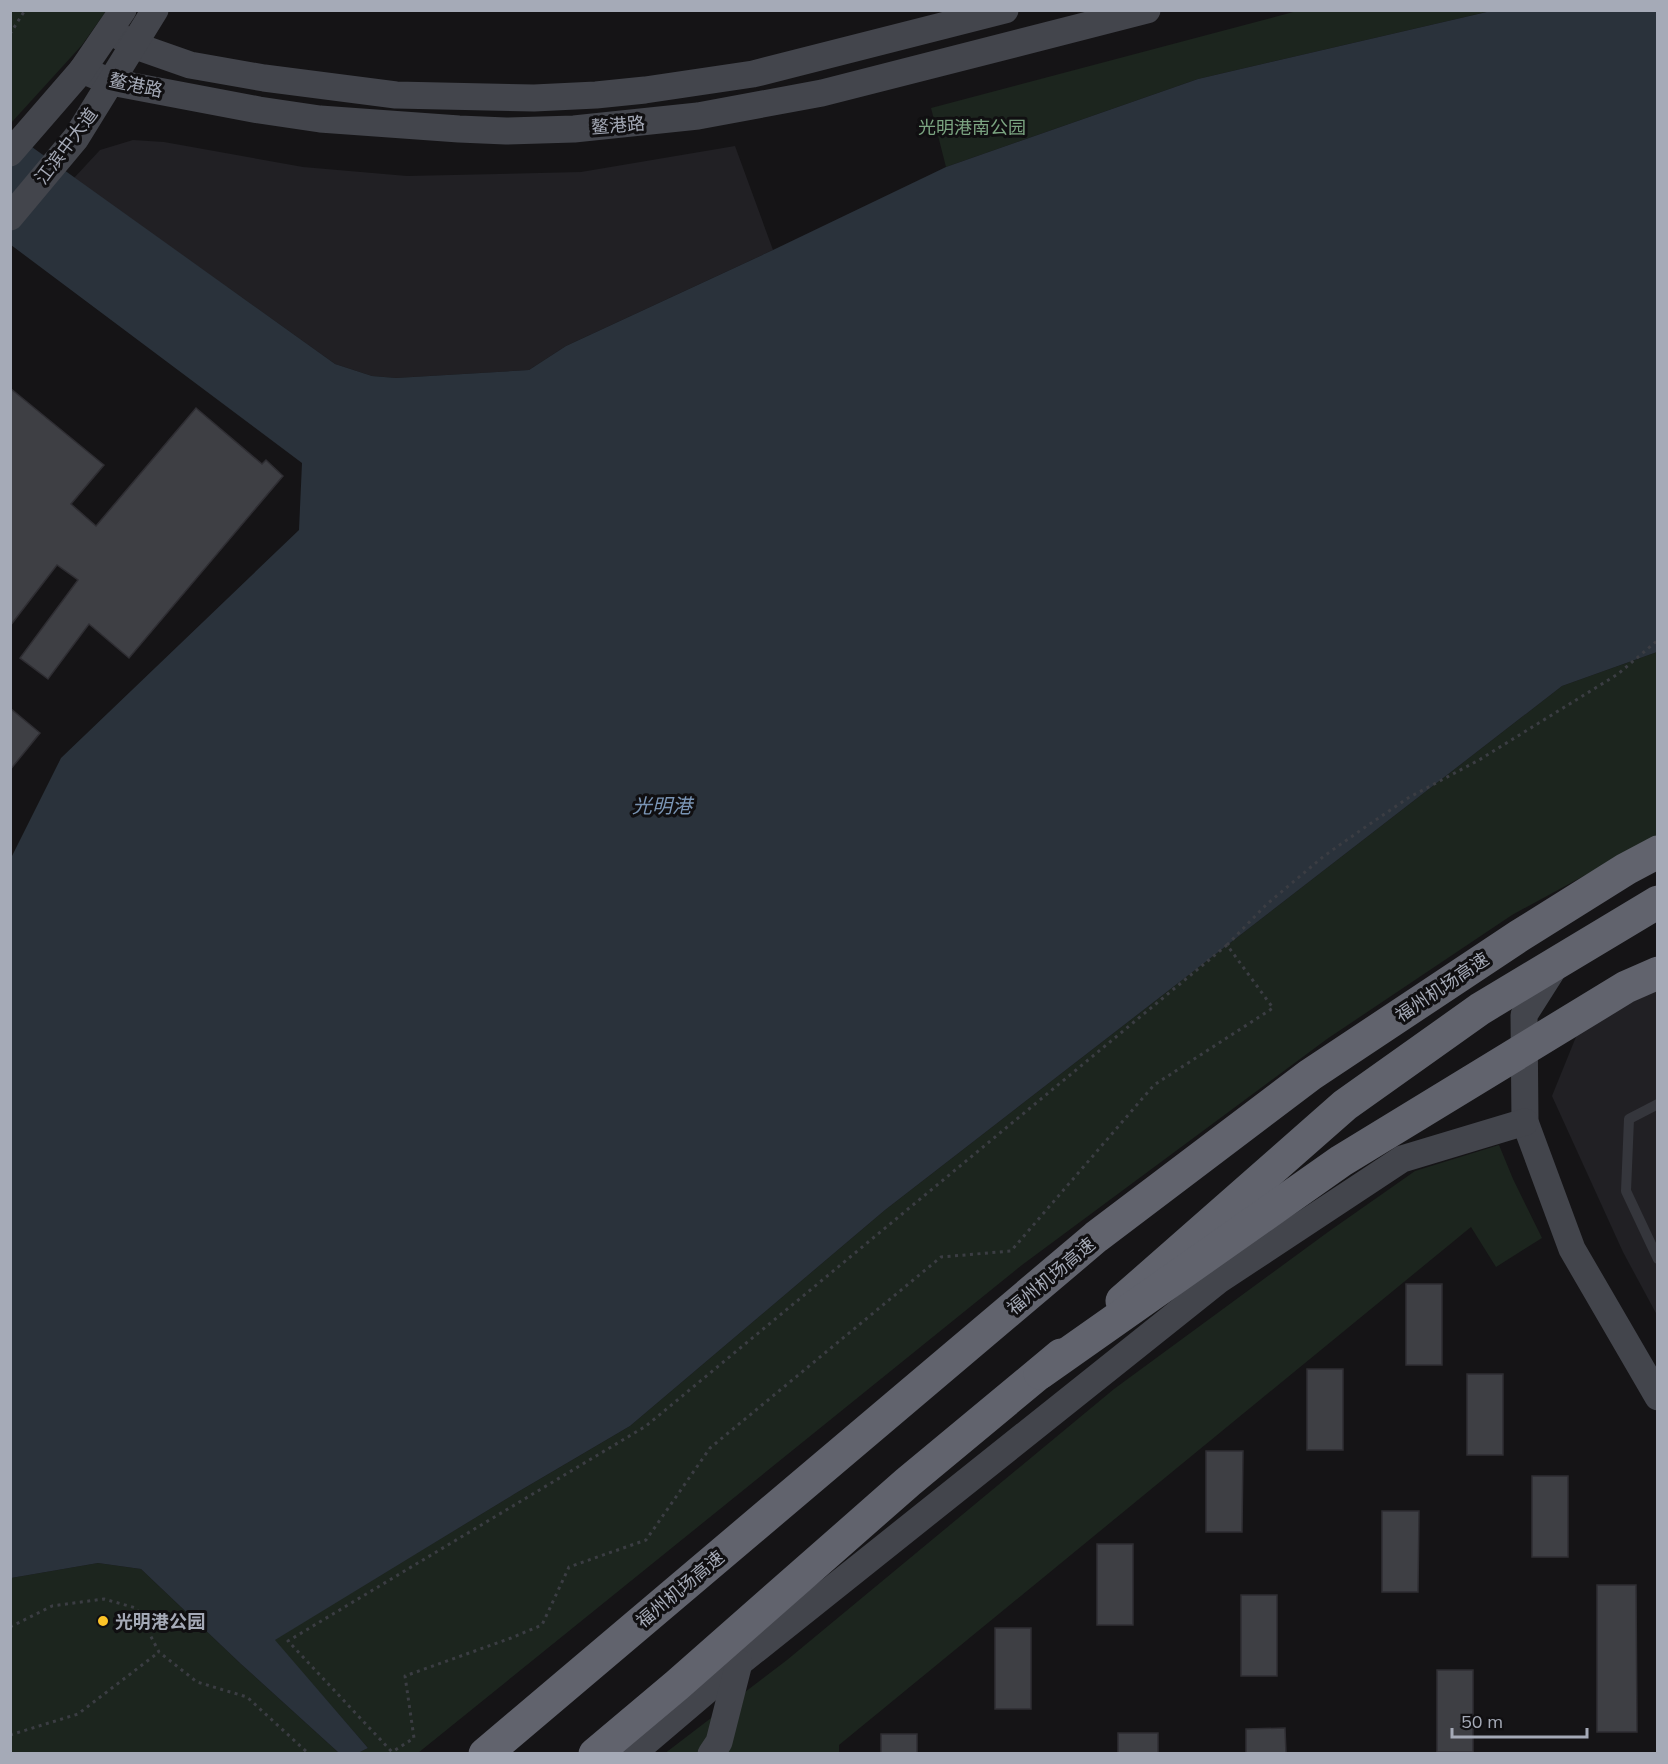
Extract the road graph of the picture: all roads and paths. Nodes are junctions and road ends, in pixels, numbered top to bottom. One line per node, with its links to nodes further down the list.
1 (25, 10): 8 (path)
2 (155, 10): 9 (main road, 江滨中大道)
3 (175, 10): 9 (main road)
4 (1005, 10): 7 (main road, 鳌港路)
5 (1147, 10): 11 (main road, 鳌港路)
6 (116, 20): 9 (main road, 鳌港路); 10 (main road, 江滨中大道)
7 (922, 21): 9 (main road, 鳌港路)
8 (10, 34)
9 (133, 45): 10 (main road); 11 (main road, 江滨中大道)
10 (82, 70): 11 (main road, 鳌港路); 12 (main road, 江滨中大道)
11 (111, 82): 13 (main road, 江滨中大道)
12 (10, 153)
13 (10, 217)
14 (1658, 640): 18 (path)
15 (1658, 850): 31 (highway, 福州机场高速)
16 (1658, 902): 23 (highway, bridge)
17 (1658, 920): 21 (main road)
18 (1227, 945): 29 (path); 29 (path)
19 (1658, 973): 23 (highway, bridge)
20 (1658, 1104): 22 (lane)
21 (1525, 1122): 24 (main road); 27 (main road)
22 (1658, 1259)
23 (1041, 1373): 32 (highway)
24 (1658, 1397)
25 (10, 1627): 26 (path)
26 (159, 1652): 28 (path); 30 (path)
27 (739, 1663): 33 (main road); 34 (main road)
28 (10, 1735)
29 (391, 1753)
30 (309, 1754)
31 (485, 1754)
32 (595, 1754)
33 (632, 1754)
34 (711, 1754)

